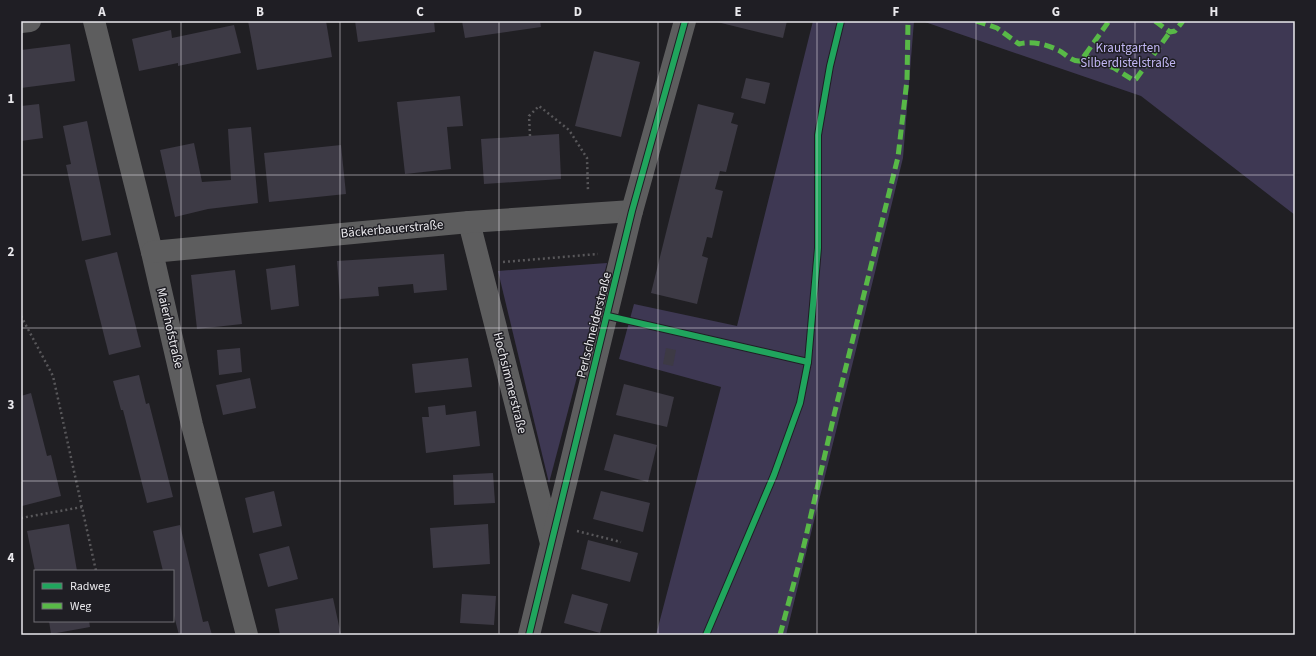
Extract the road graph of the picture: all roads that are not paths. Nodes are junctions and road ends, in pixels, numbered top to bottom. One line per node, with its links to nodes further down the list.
1 (30, 21): 4 (street)
2 (94, 21): 7 (street, Maierhofstraße)
3 (685, 21): 5 (street, Perlschneiderstraße)
4 (21, 22)
5 (632, 211): 6 (street, Bäckerbauerstraße); 8 (street, Perlschneiderstraße)
6 (469, 222): 7 (street, Bäckerbauerstraße); 8 (street, Hochsimmerstraße)
7 (152, 252): 9 (street, Maierhofstraße)
8 (553, 535): 10 (street, Perlschneiderstraße)
9 (247, 635)
10 (529, 635)

